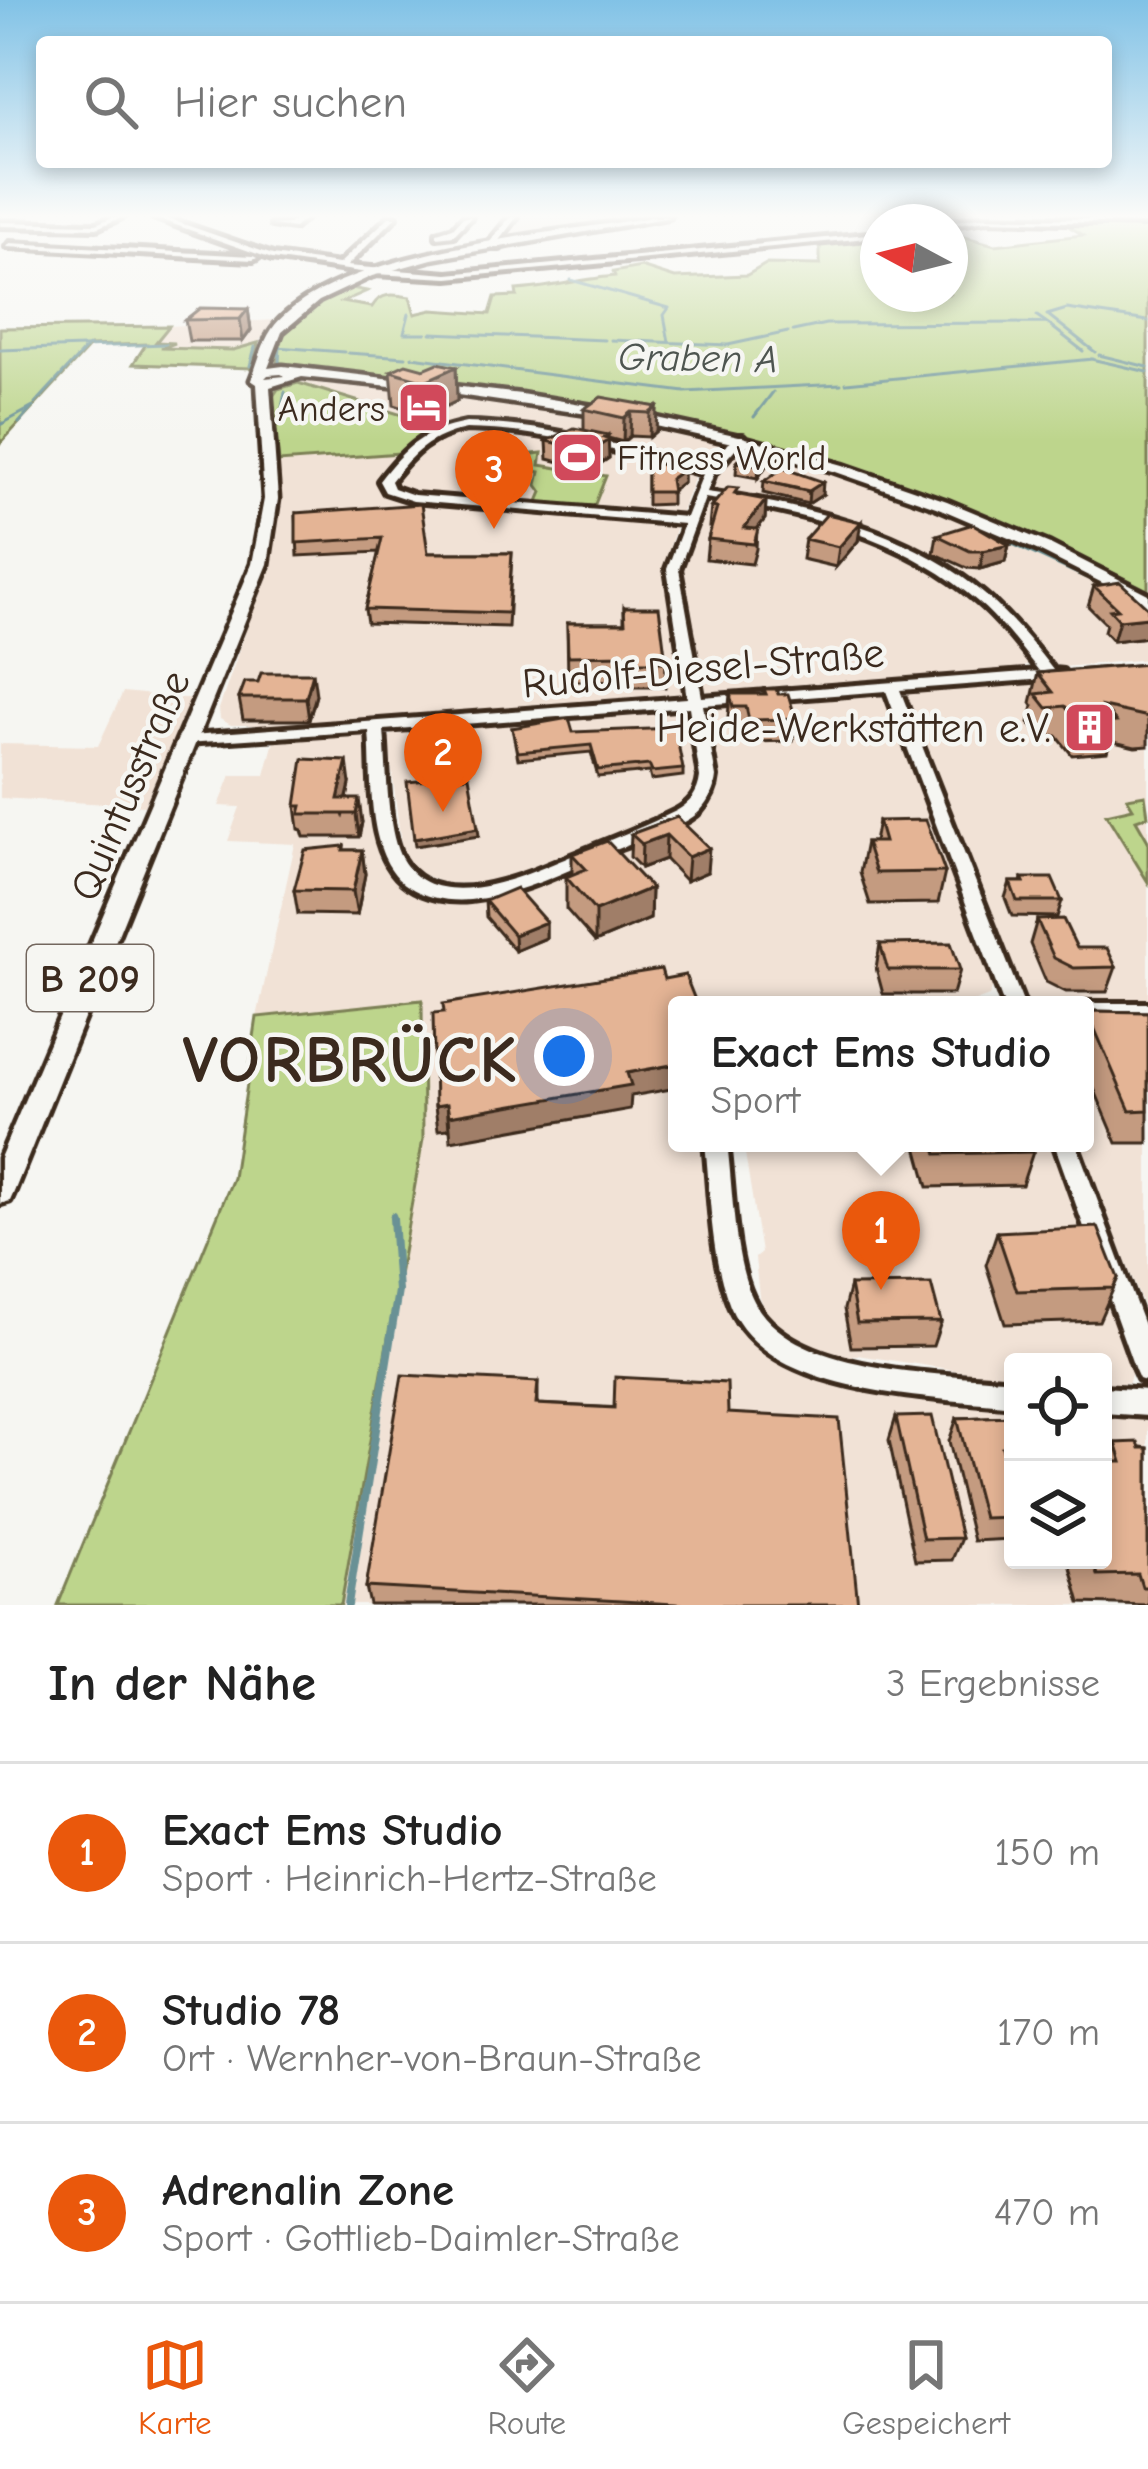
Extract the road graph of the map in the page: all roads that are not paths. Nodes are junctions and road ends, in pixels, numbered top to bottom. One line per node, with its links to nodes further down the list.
1 (325, 292): 2 (main road, B 209)
2 (277, 380): 3 (main road); 13 (main road, Quintusstraße / B 209)
3 (740, 437): 4 (street); 7 (main road)
4 (710, 472): 5 (street); 6 (street)
5 (699, 494): 6 (street); 9 (street)
6 (688, 521): 11 (street)
7 (1148, 601)
8 (1068, 674): 9 (street, Rudolf-Diesel-Straße)
9 (1049, 675): 10 (street, Rudolf-Diesel-Straße)
10 (892, 688): 11 (street, Rudolf-Diesel-Straße); 14 (street)
11 (698, 703): 12 (street, Rudolf-Diesel-Straße); 12 (street)
12 (376, 729): 13 (street, Rudolf-Diesel-Straße)
13 (191, 740): 19 (main road, Quintusstraße / B 209)
14 (1011, 996)
15 (1094, 1010): 16 (street)
16 (1148, 1010)
17 (717, 1152): 21 (street)
18 (1068, 1152): 20 (street)
19 (0, 1192)
20 (1148, 1370)
21 (1004, 1392)
22 (1112, 1400): 23 (street)
23 (1148, 1402)

